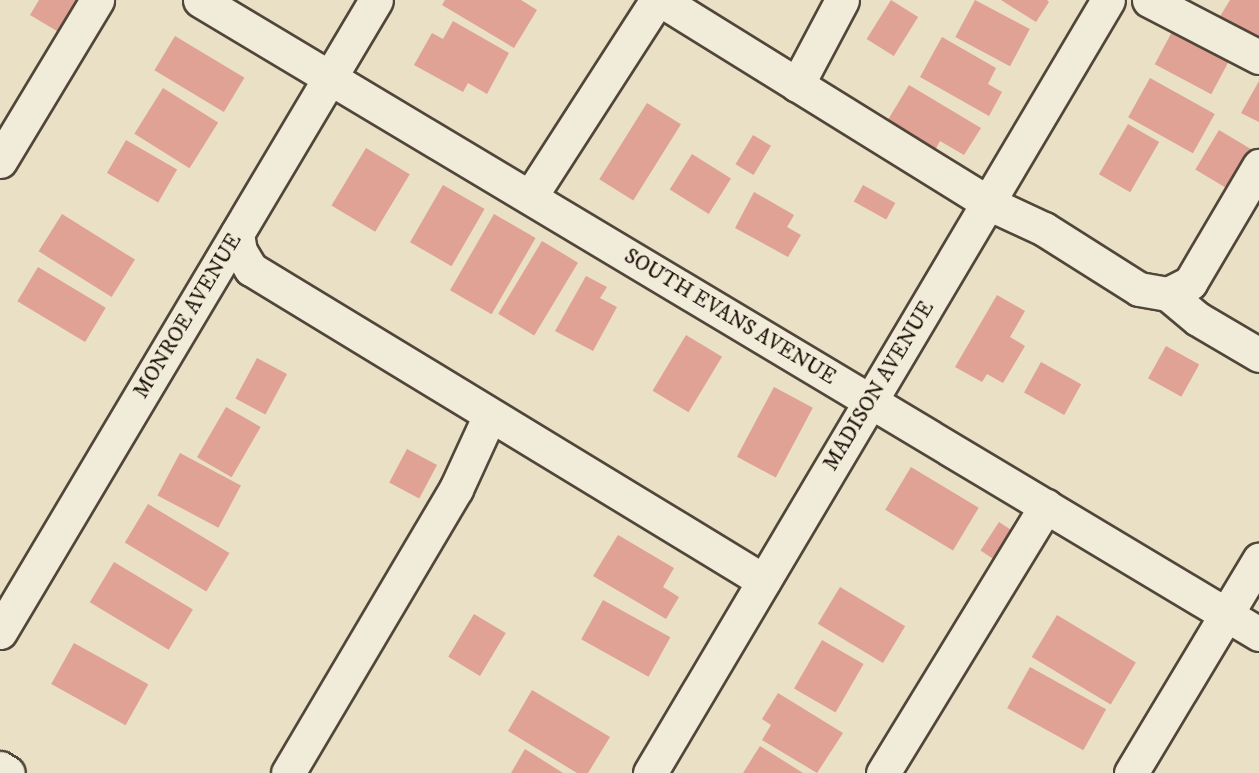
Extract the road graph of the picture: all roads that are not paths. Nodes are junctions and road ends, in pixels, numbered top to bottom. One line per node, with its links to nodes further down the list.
1 (97, 0): 12 (street)
2 (200, 0): 10 (street, SOUTH EVANS AVENUE)
3 (376, 0): 10 (street, MONROE AVENUE)
4 (657, 0): 14 (street)
5 (662, 0): 11 (street)
6 (842, 0): 11 (street)
7 (1108, 0): 15 (street, MADISON AVENUE)
8 (1149, 0): 9 (street)
9 (1259, 57)
10 (330, 79): 14 (street, SOUTH EVANS AVENUE); 16 (street, MONROE AVENUE)
11 (797, 85): 15 (street)
12 (0, 161)
13 (1259, 166): 17 (street)
14 (530, 198): 19 (street, SOUTH EVANS AVENUE)
15 (988, 203): 17 (street); 19 (street, MADISON AVENUE)
16 (237, 234): 20 (street); 25 (street, MONROE AVENUE)
17 (1168, 294): 18 (street)
18 (1259, 355)
19 (871, 400): 21 (street, SOUTH EVANS AVENUE); 23 (street, MADISON AVENUE)
20 (490, 415): 23 (street); 29 (street)
21 (1046, 506): 24 (street, SOUTH EVANS AVENUE); 31 (street)
22 (1259, 560): 24 (street)
23 (764, 581): 30 (street, MADISON AVENUE)
24 (1227, 614): 26 (street, SOUTH EVANS AVENUE); 32 (street)
25 (0, 632)
26 (1259, 634)
27 (0, 768): 28 (street)
28 (8, 773)
29 (288, 773)
30 (650, 773)
31 (883, 773)
32 (1131, 773)

